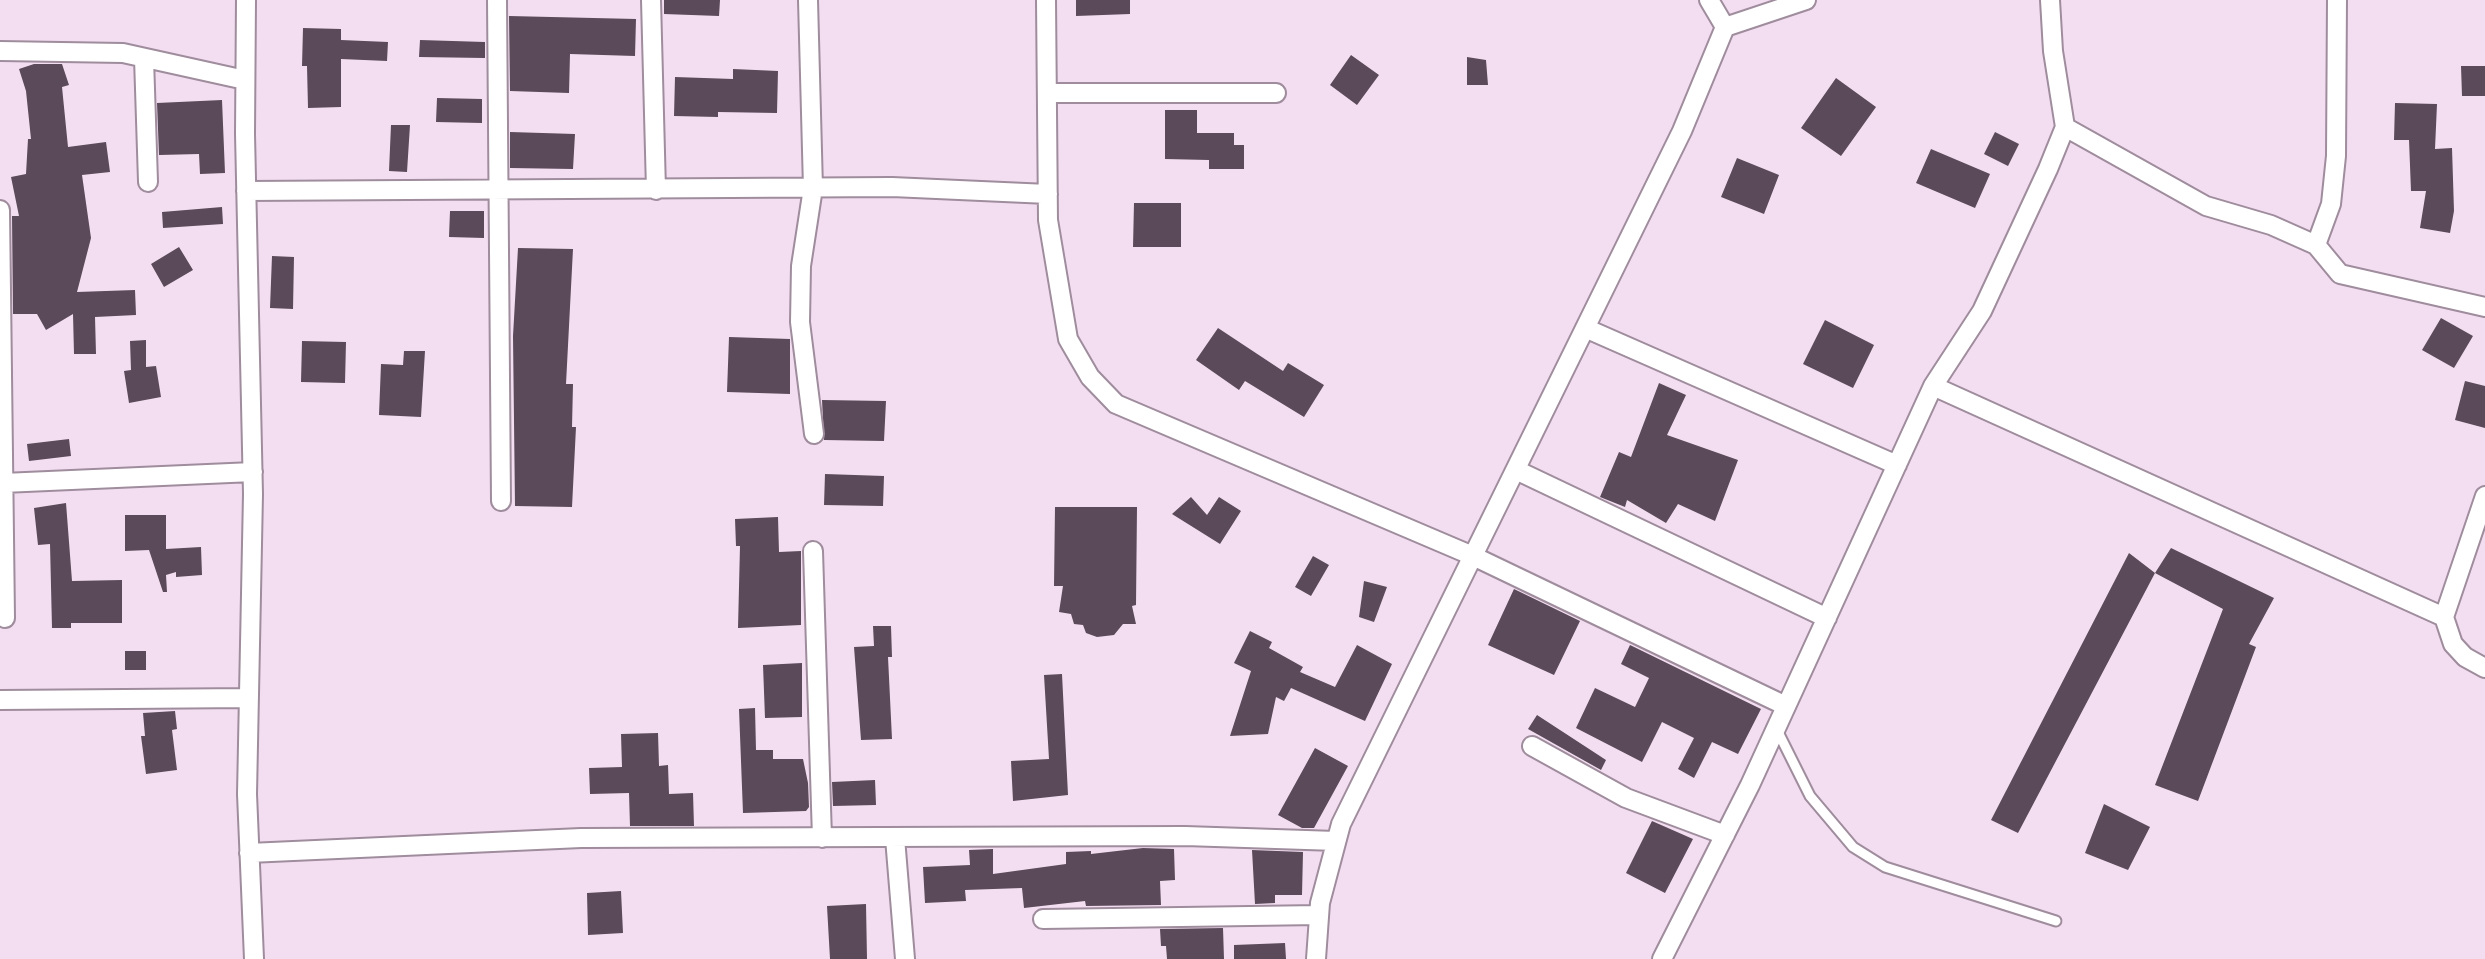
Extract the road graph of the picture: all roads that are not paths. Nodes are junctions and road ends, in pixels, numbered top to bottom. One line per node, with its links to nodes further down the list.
1 (246, 0): 13 (street)
2 (497, 0): 21 (street)
3 (651, 0): 19 (street)
4 (808, 0): 18 (street)
5 (1046, 0): 14 (street)
6 (1709, 0): 10 (street)
7 (1806, 0): 10 (street)
8 (2050, 0): 16 (street)
9 (2337, 0): 24 (street)
10 (1725, 27): 26 (street)
11 (0, 51): 12 (street)
12 (144, 58): 13 (street); 17 (street)
13 (245, 80): 20 (street)
14 (1047, 93): 15 (street); 22 (street)
15 (1276, 93)
16 (2065, 127): 24 (street); 27 (street)
17 (148, 182)
18 (813, 188): 19 (street); 22 (street); 28 (street)
19 (656, 190): 21 (street)
20 (246, 191): 21 (street); 31 (street)
21 (498, 191): 34 (street)
22 (1048, 194): 36 (street)
23 (0, 210): 32 (street)
24 (2316, 245): 25 (street)
25 (2485, 307)
26 (1585, 328): 29 (street); 30 (street)
27 (1933, 386): 29 (street); 37 (street)
28 (814, 434)
29 (1897, 465): 39 (street)
30 (1516, 470): 36 (street); 39 (street)
31 (253, 472): 32 (street); 41 (street)
32 (3, 483): 38 (street)
33 (2485, 496): 37 (street)
34 (501, 501)
35 (813, 551): 47 (street)
36 (1473, 556): 43 (street); 49 (street)
37 (2444, 617): 40 (street)
38 (5, 618)
39 (1827, 618): 43 (street)
40 (2485, 668)
41 (249, 698): 42 (street); 50 (street)
42 (0, 700)
43 (1786, 706): 44 (street)
44 (1776, 728): 46 (street); 53 (lane)
45 (1532, 746): 46 (street)
46 (1725, 835): 57 (street)
47 (822, 838): 48 (street); 50 (street)
48 (895, 838): 49 (street); 55 (street)
49 (1336, 841): 51 (street)
50 (249, 853): 54 (street)
51 (1319, 915): 52 (street); 56 (street)
52 (1043, 919)
53 (2056, 921)
54 (254, 959)
55 (905, 959)
56 (1316, 959)
57 (1662, 959)

